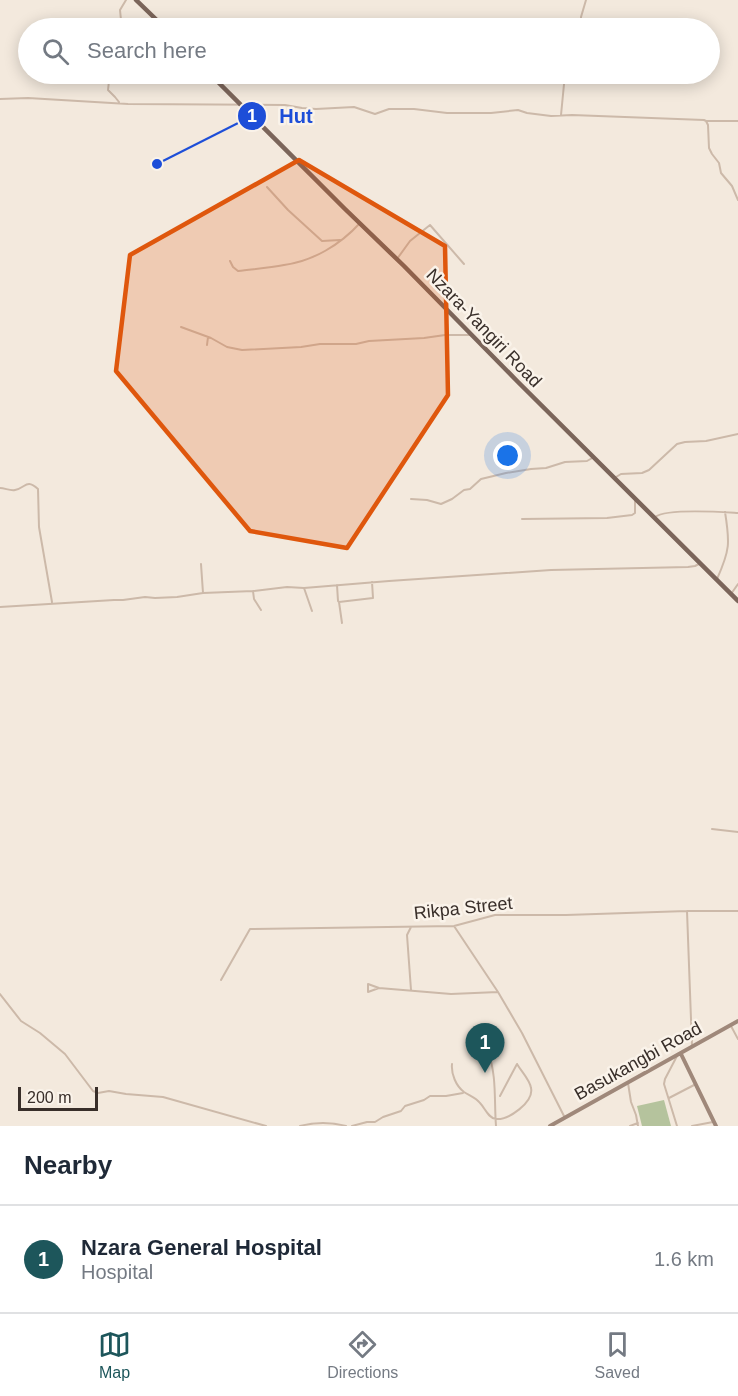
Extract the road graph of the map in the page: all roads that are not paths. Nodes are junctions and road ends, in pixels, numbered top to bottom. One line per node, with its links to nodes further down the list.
1 (126, 0): 4 (street)
2 (136, 0): 5 (main road)
3 (586, 0): 6 (street)
4 (121, 18)
5 (155, 18)
6 (581, 18)
7 (109, 84): 11 (street)
8 (220, 84): 12 (main road, Nzara-Yangiri Road)
9 (564, 84): 13 (street)
10 (0, 99): 11 (street)
11 (120, 104): 12 (street)
12 (241, 104): 13 (street); 18 (main road, Nzara-Yangiri Road)
13 (561, 115): 14 (street)
14 (706, 121): 15 (street); 17 (street)
15 (738, 121)
16 (267, 187): 19 (street)
17 (738, 200)
18 (360, 223): 19 (street); 20 (main road, Nzara-Yangiri Road)
19 (340, 240): 21 (street)
20 (397, 259): 22 (street); 24 (main road, Nzara-Yangiri Road)
21 (230, 261)
22 (464, 264)
23 (182, 327): 25 (street)
24 (472, 335): 25 (street); 28 (main road, Nzara-Yangiri Road)
25 (208, 337): 26 (street)
26 (207, 345)
27 (738, 434): 29 (street)
28 (594, 457): 29 (main road, Nzara-Yangiri Road); 32 (street)
29 (615, 478): 31 (main road, Nzara-Yangiri Road)
30 (0, 489): 49 (street)
31 (636, 498): 35 (main road, Nzara-Yangiri Road); 36 (street)
32 (411, 499)
33 (725, 512): 34 (street); 35 (street); 39 (street)
34 (738, 513)
35 (654, 517): 37 (main road, Nzara-Yangiri Road)
36 (522, 519)
37 (700, 562): 39 (main road, Nzara-Yangiri Road); 40 (street)
38 (201, 564): 45 (street)
39 (717, 580): 46 (main road, Nzara-Yangiri Road)
40 (372, 582): 42 (street); 48 (street)
41 (738, 584): 46 (street)
42 (337, 585): 43 (street); 48 (street)
43 (304, 588): 44 (street); 52 (street)
44 (253, 591): 45 (street); 51 (street)
45 (203, 593): 49 (street)
46 (731, 594): 47 (main road, Nzara-Yangiri Road)
47 (738, 601)
48 (339, 602): 53 (street)
49 (52, 604): 50 (street)
50 (0, 607)
51 (261, 610)
52 (312, 611)
53 (342, 623)
54 (712, 829): 55 (street)
55 (738, 832)
56 (687, 911): 57 (street, Rikpa Street); 58 (street, Rikpa Street); 68 (street)
57 (738, 911)
58 (454, 926): 59 (street, Rikpa Street); 63 (street)
59 (411, 927): 60 (street, Rikpa Street); 62 (street)
60 (221, 980)
61 (379, 988): 62 (street)
62 (411, 990): 63 (street)
63 (498, 992): 77 (street)
64 (0, 994): 82 (street)
65 (738, 1021): 66 (street, Basukangbi Road)
66 (730, 1025): 67 (street); 68 (street, Basukangbi Road)
67 (738, 1040)
68 (692, 1047): 70 (street, Basukangbi Road)
69 (488, 1052): 78 (street)
70 (679, 1055): 72 (street, Basukangbi Road); 73 (street); 76 (street)
71 (452, 1064): 74 (street)
72 (628, 1083): 77 (street, Basukangbi Road); 81 (street)
73 (696, 1084): 76 (street); 80 (street)
74 (464, 1092): 78 (street); 79 (street)
75 (500, 1096): 78 (street)
76 (669, 1098): 90 (street)
77 (565, 1118): 88 (street, Basukangbi Road)
78 (495, 1119): 87 (street)
79 (368, 1122): 85 (street); 86 (street)
80 (715, 1124): 91 (street)
81 (638, 1125): 89 (street)
82 (266, 1126)
83 (300, 1126): 84 (street)
84 (346, 1126)
85 (352, 1126)
86 (363, 1126)
87 (496, 1126)
88 (552, 1126)
89 (630, 1126)
90 (677, 1126)
91 (692, 1126)

